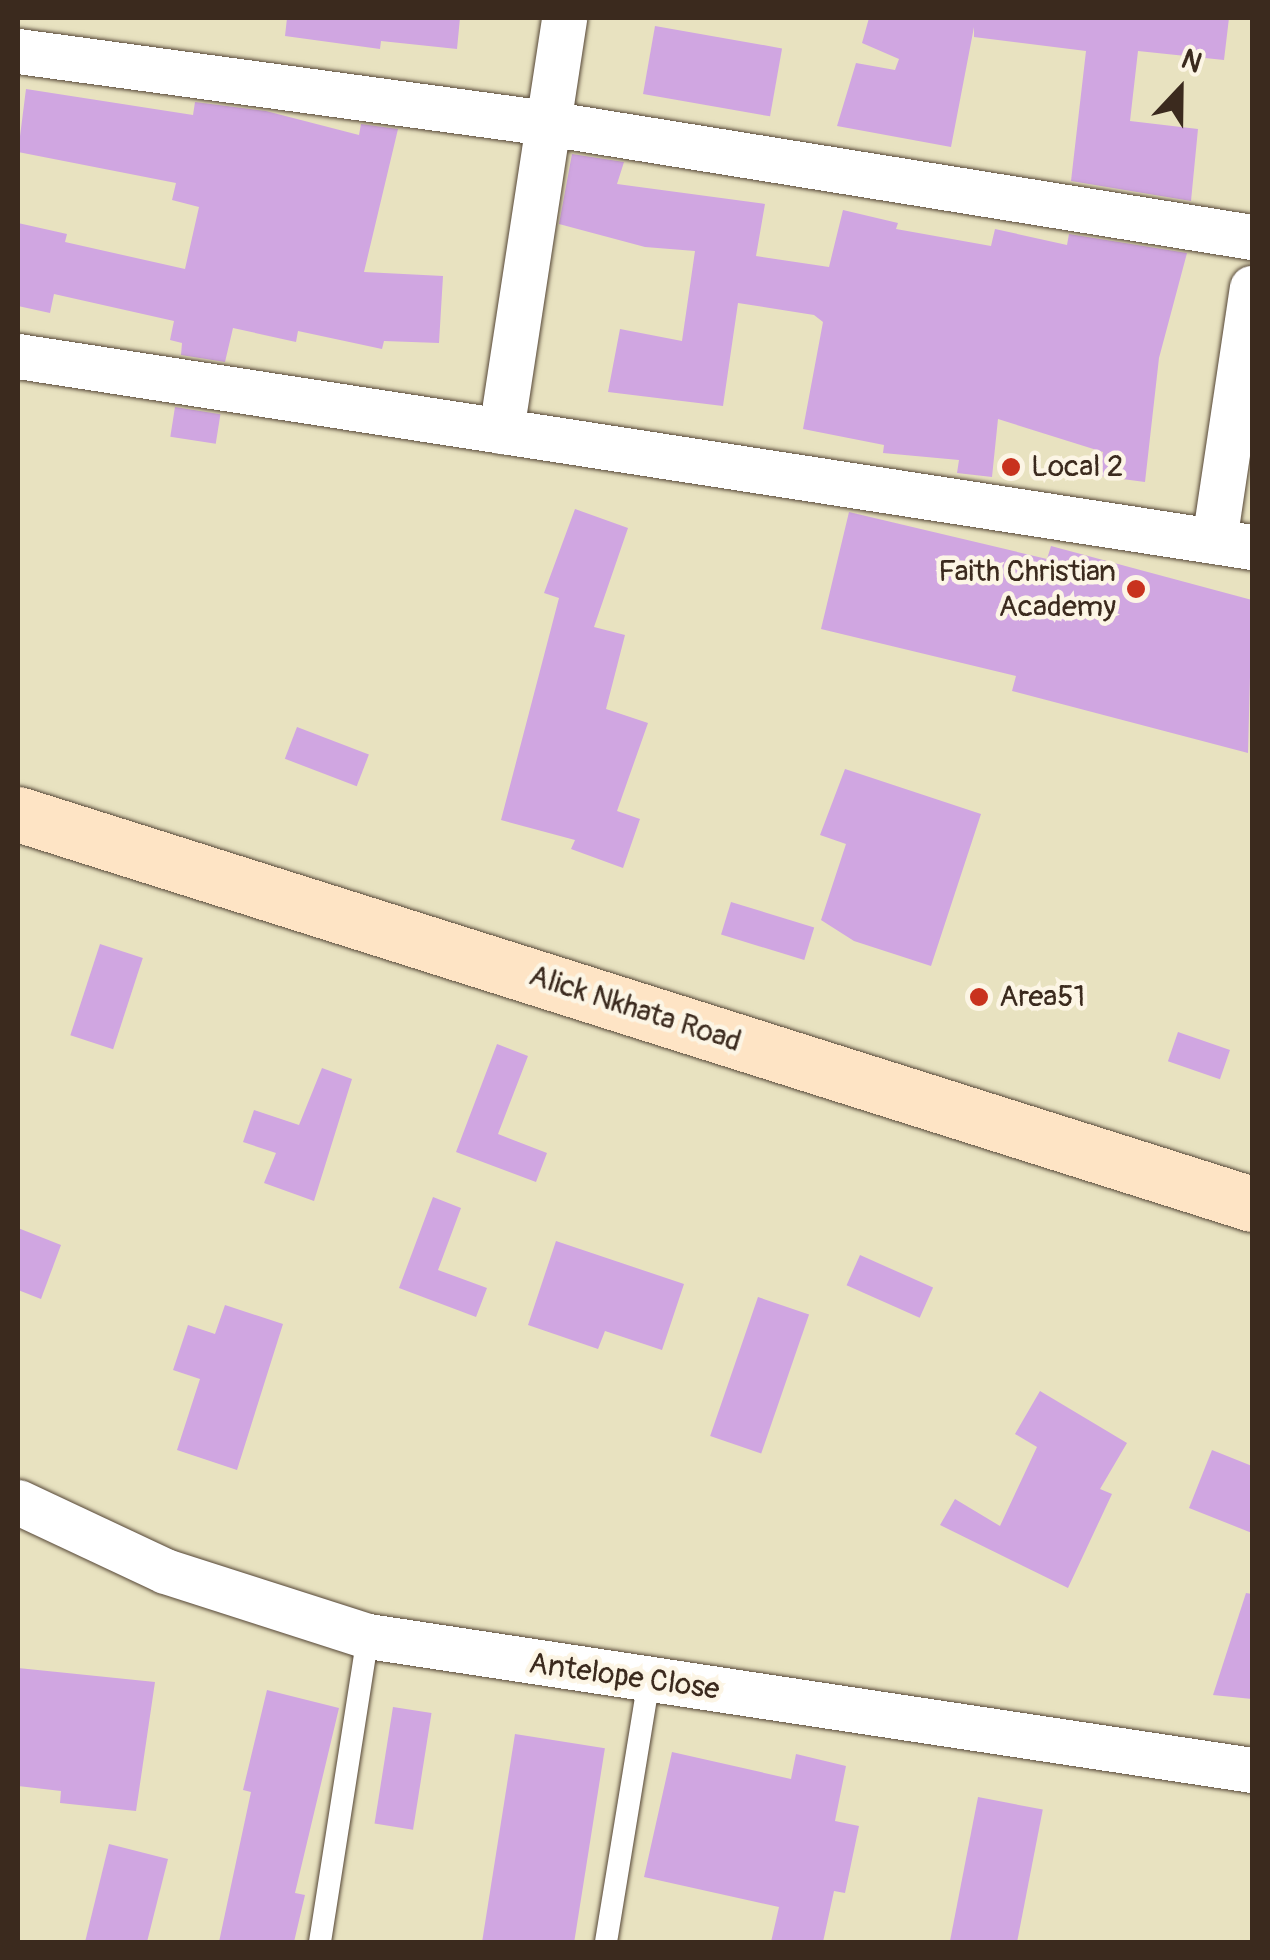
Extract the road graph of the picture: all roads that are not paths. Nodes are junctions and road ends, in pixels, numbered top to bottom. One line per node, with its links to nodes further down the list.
1 (564, 18): 3 (street)
2 (18, 51): 3 (street)
3 (547, 123): 4 (street); 7 (street)
4 (1252, 238)
5 (1252, 288): 8 (street)
6 (18, 356): 7 (street)
7 (502, 431): 8 (street)
8 (1233, 544)
9 (18, 814): 10 (main road, Alick Nkhata Road)
10 (1252, 1204)
11 (18, 1502): 12 (street, Antelope Close)
12 (368, 1636): 13 (street, Antelope Close); 15 (lane)
13 (649, 1680): 14 (street, Antelope Close); 16 (lane)
14 (1252, 1770)
15 (320, 1942)
16 (606, 1942)

